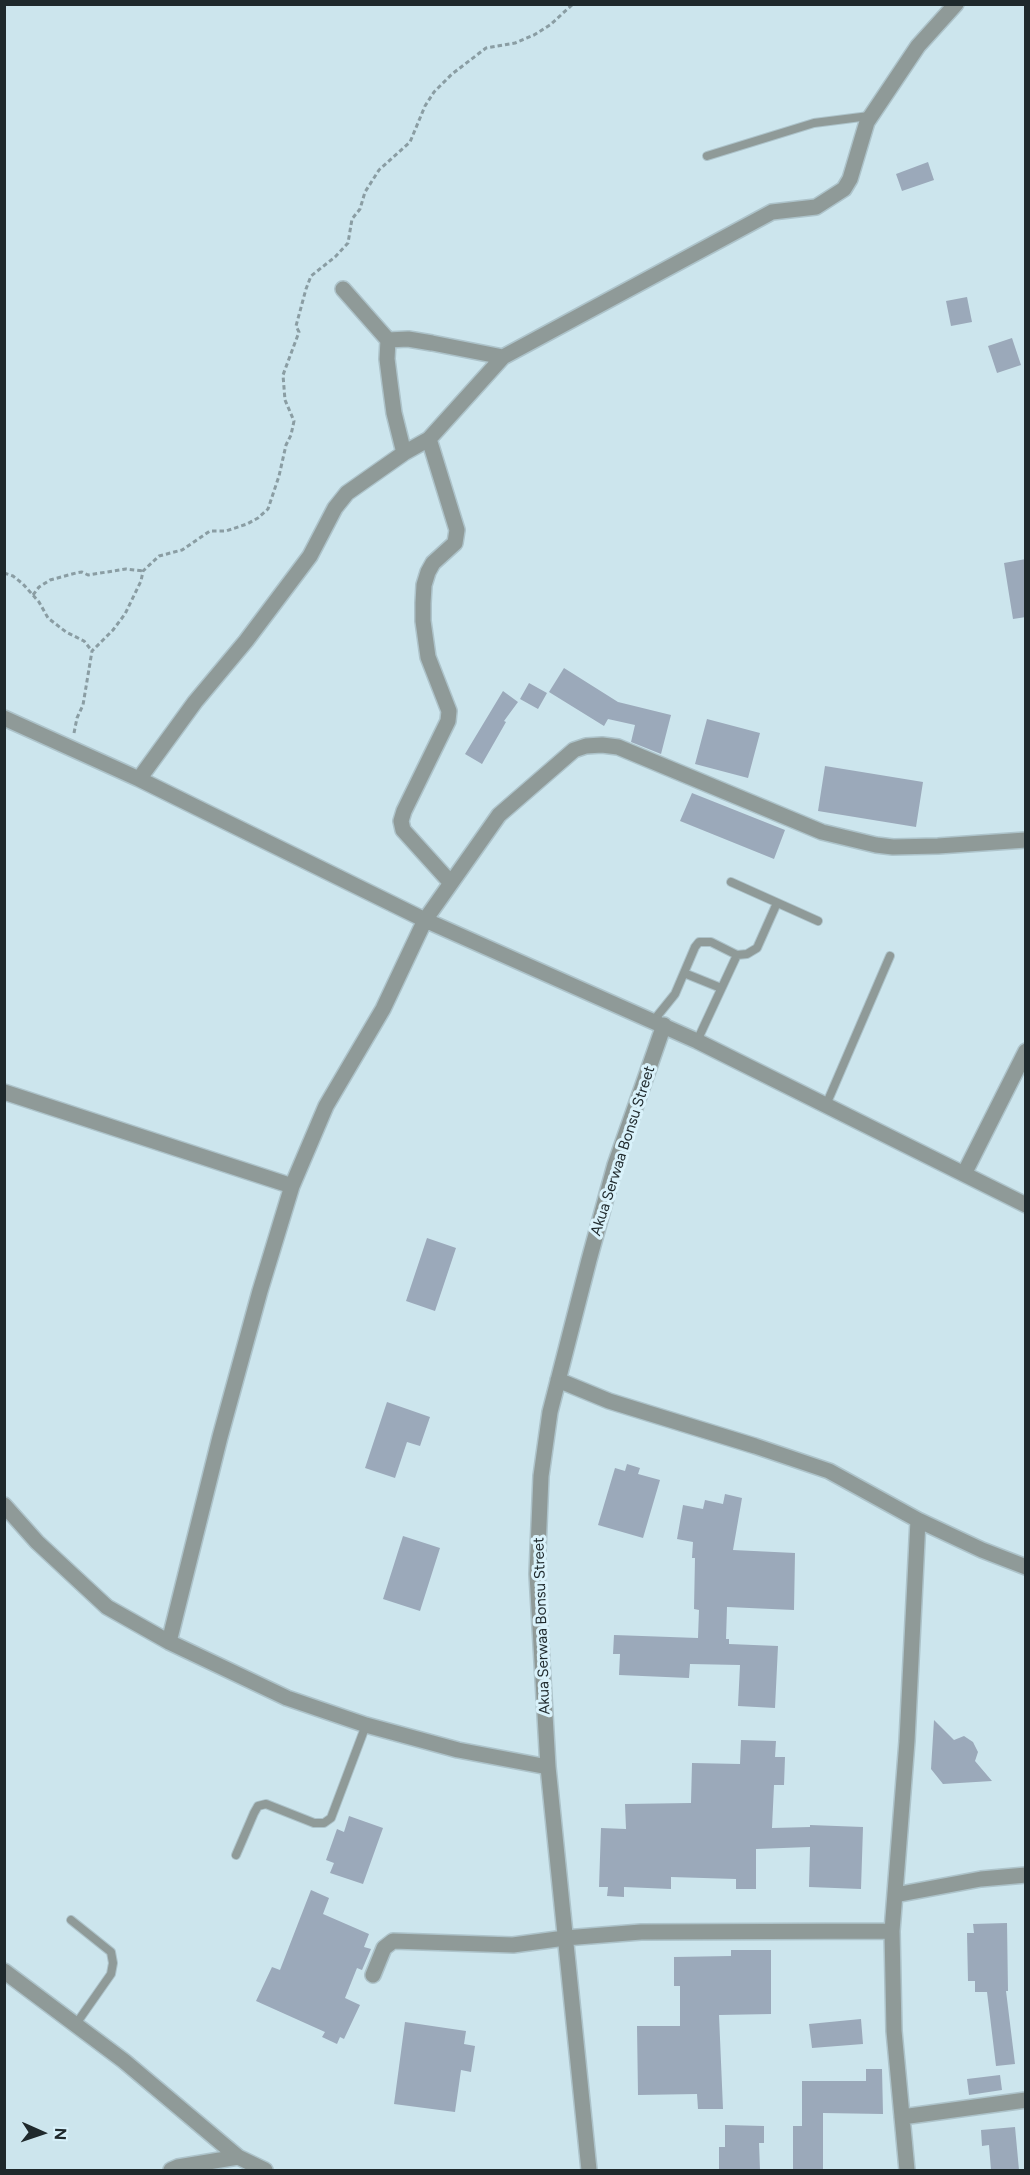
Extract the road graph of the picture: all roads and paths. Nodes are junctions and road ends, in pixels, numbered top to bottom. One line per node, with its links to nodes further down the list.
1 (573, 4): 10 (path)
2 (956, 4): 3 (street)
3 (871, 115): 4 (lane); 7 (street)
4 (707, 156)
5 (343, 289): 6 (street)
6 (388, 340): 7 (street); 9 (street)
7 (503, 357): 8 (street)
8 (429, 439): 9 (street); 18 (street)
9 (404, 453): 16 (street)
10 (143, 571): 12 (path); 13 (path)
11 (4, 573): 12 (path)
12 (33, 595): 13 (path)
13 (92, 651): 15 (path)
14 (4, 718): 15 (street)
15 (65, 747): 16 (street)
16 (139, 779): 21 (street)
17 (1026, 840): 18 (street)
18 (450, 882): 21 (street)
19 (731, 882): 20 (lane)
20 (777, 903): 22 (lane); 23 (lane)
21 (425, 920): 27 (street); 33 (street)
22 (818, 921)
23 (737, 955): 25 (lane); 26 (lane)
24 (890, 956): 31 (lane)
25 (684, 973): 26 (lane); 27 (lane)
26 (721, 988): 28 (lane)
27 (659, 1023): 28 (street); 35 (street, Akua Serwaa Bonsu Street)
28 (697, 1041): 31 (street)
29 (1026, 1051): 32 (street)
30 (4, 1092): 33 (street)
31 (826, 1105): 32 (street)
32 (964, 1174): 34 (street)
33 (292, 1186): 39 (street)
34 (1026, 1205)
35 (558, 1380): 37 (street); 41 (street, Akua Serwaa Bonsu Street)
36 (4, 1505): 39 (street)
37 (918, 1520): 38 (street); 44 (street)
38 (1026, 1567)
39 (169, 1642): 40 (street)
40 (366, 1725): 41 (street); 42 (lane)
41 (548, 1767): 47 (street, Akua Serwaa Bonsu Street)
42 (236, 1855)
43 (1026, 1875): 44 (street)
44 (895, 1895): 46 (street)
45 (71, 1920): 50 (lane)
46 (892, 1931): 47 (street); 52 (street)
47 (565, 1938): 49 (street); 56 (street, Akua Serwaa Bonsu Street)
48 (4, 1971): 50 (street)
49 (373, 1975)
50 (76, 2024): 53 (street)
51 (1026, 2100): 52 (street)
52 (902, 2117): 57 (street)
53 (238, 2157): 54 (street); 55 (street)
54 (171, 2170)
55 (265, 2170)
56 (589, 2170)
57 (907, 2170)

